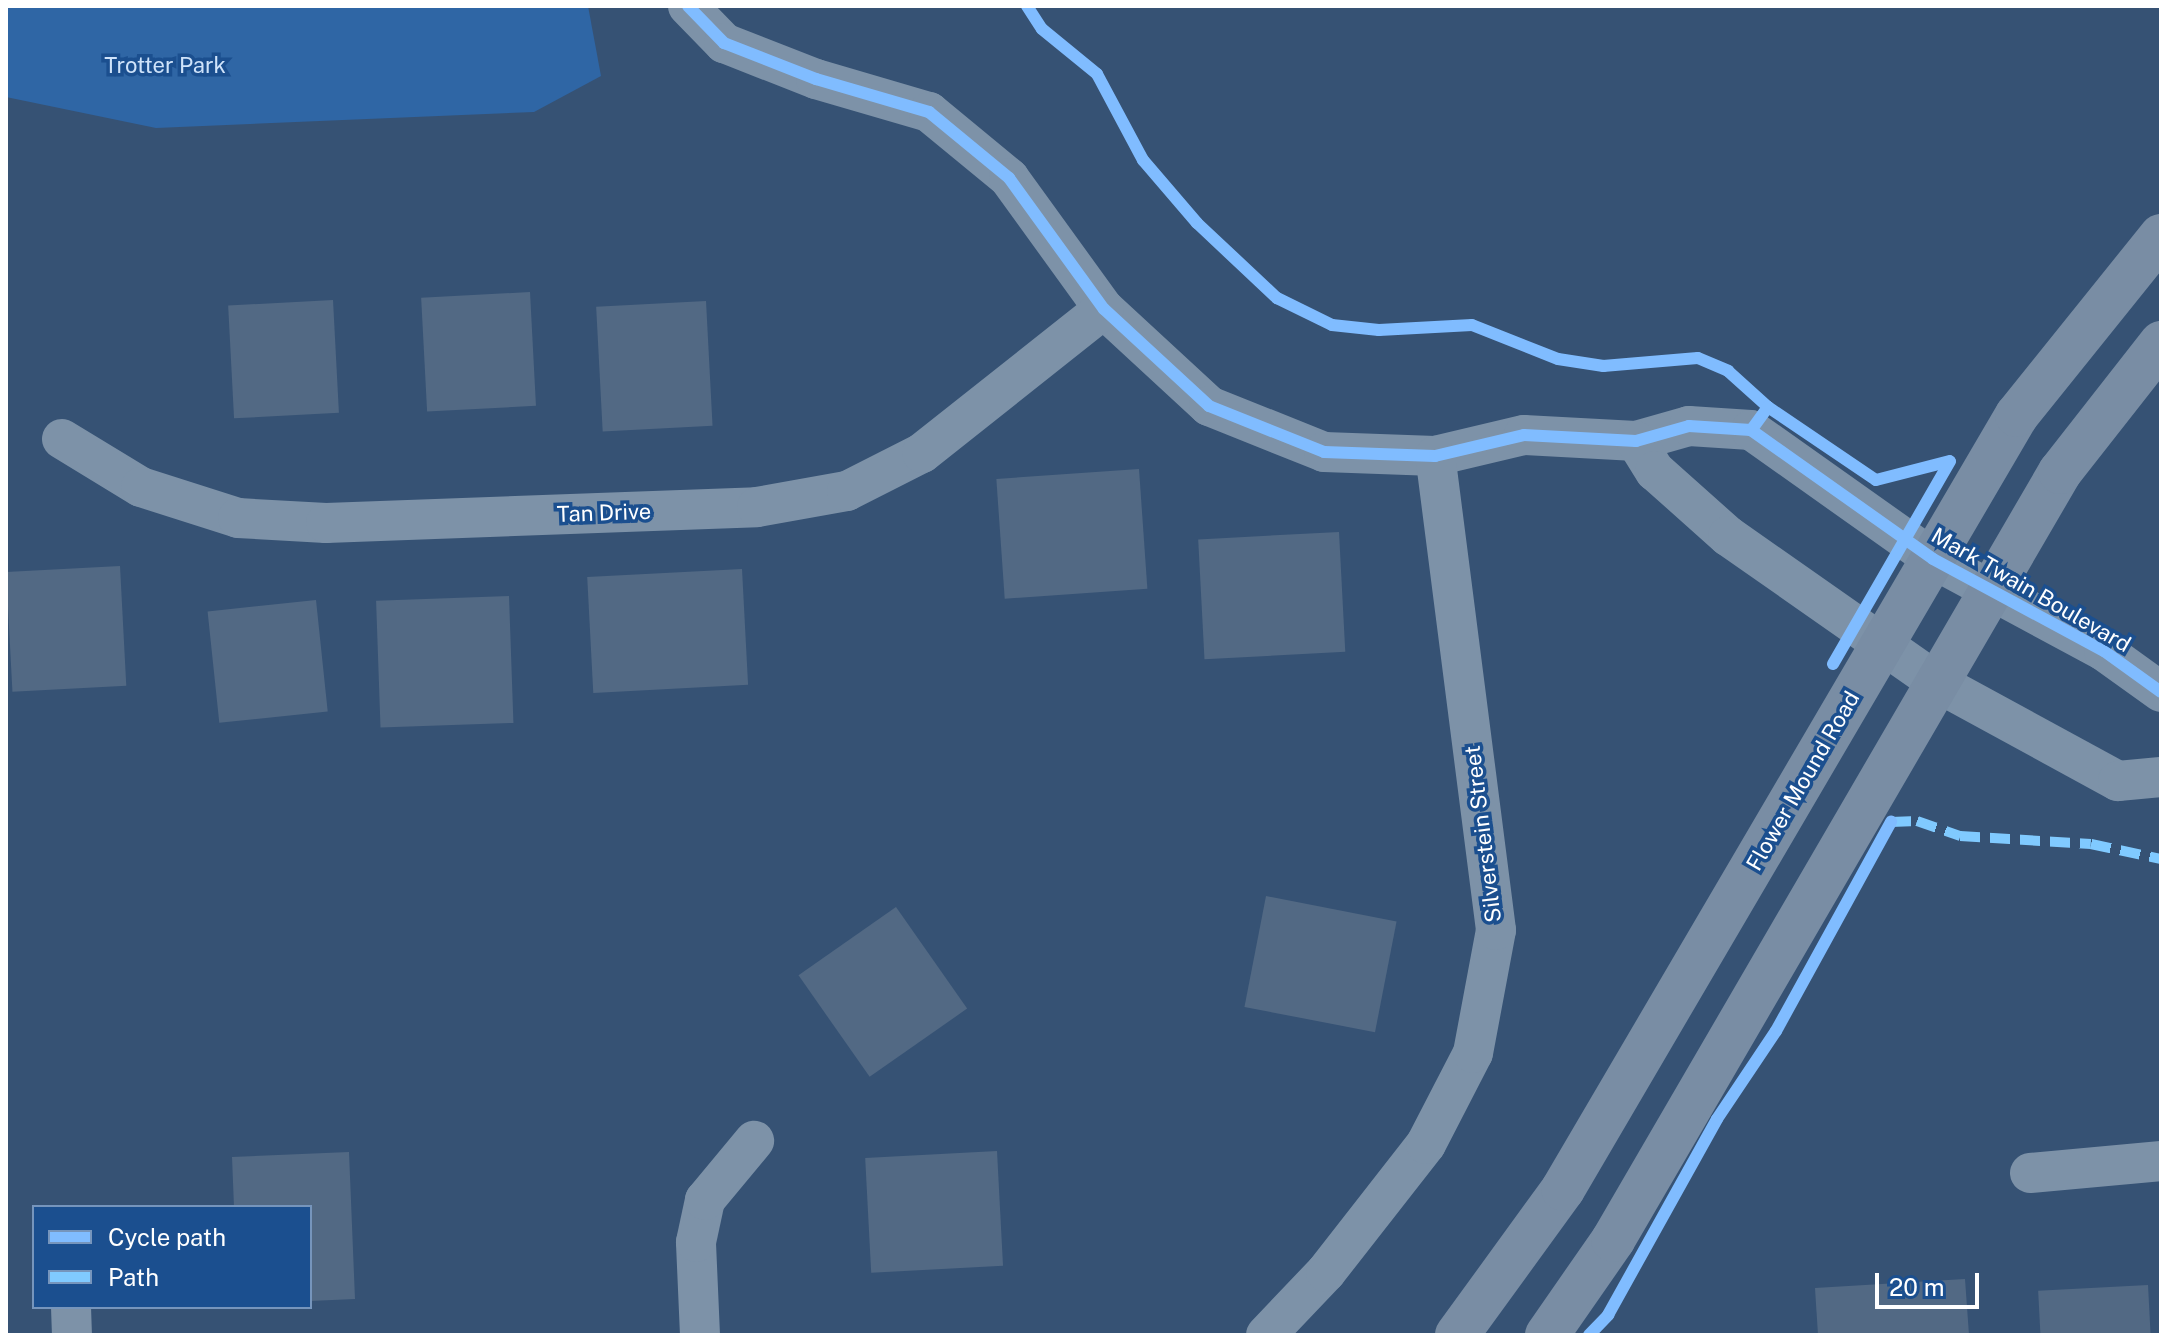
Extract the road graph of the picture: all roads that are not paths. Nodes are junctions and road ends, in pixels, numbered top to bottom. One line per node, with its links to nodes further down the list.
1 (688, 6): 3 (street, Mark Twain Boulevard)
2 (2161, 236): 8 (main road, Flower Mound Road)
3 (1104, 309): 5 (street, Tan Drive); 7 (street, Mark Twain Boulevard)
4 (2161, 343): 9 (main road)
5 (62, 439)
6 (1636, 441): 7 (street, Mark Twain Boulevard); 8 (street, Mark Twain Boulevard); 10 (street)
7 (1435, 456): 20 (street, Silverstein Street)
8 (1933, 559): 9 (street, Mark Twain Boulevard); 10 (main road, Flower Mound Road)
9 (1992, 591): 11 (main road); 12 (street, Mark Twain Boulevard)
10 (1882, 646): 11 (street); 21 (main road, Flower Mound Road)
11 (1938, 683): 13 (street); 22 (main road)
12 (2161, 692)
13 (2161, 777)
14 (754, 1141): 19 (street)
15 (2161, 1161): 16 (street)
16 (2030, 1173)
17 (71, 1309): 18 (street)
18 (72, 1335)
19 (700, 1335)
20 (1266, 1335)
21 (1457, 1335)
22 (1547, 1335)

